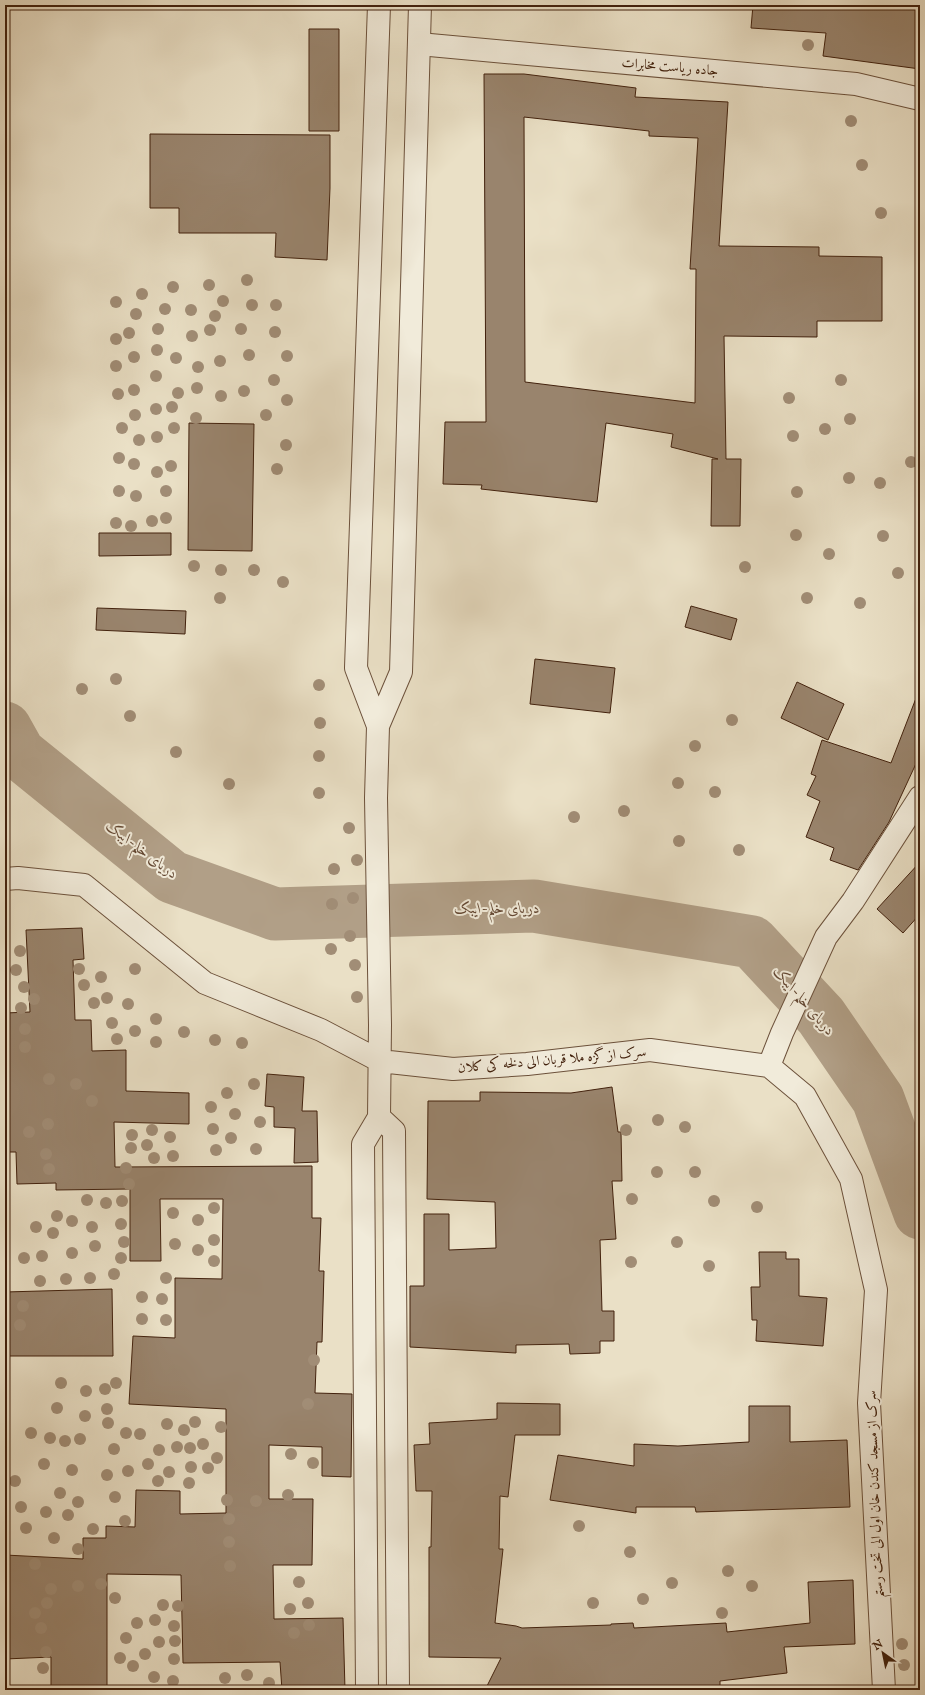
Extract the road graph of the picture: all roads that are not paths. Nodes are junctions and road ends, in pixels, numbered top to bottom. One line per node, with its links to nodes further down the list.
1 (379, 5): 5 (street)
2 (420, 5): 3 (street)
3 (419, 44): 4 (street, جاده ریاست مخابرات); 5 (street)
4 (920, 99)
5 (378, 726): 8 (street)
6 (919, 801): 9 (street)
7 (5, 879): 8 (street, سرک از گزه ملا قربان الی دلخه کی کلان)
8 (380, 1061): 9 (street, سرک از گزه ملا قربان الی دلخه کی کلان); 10 (street)
9 (769, 1066): 13 (street, سرک از مسجد کندن خان اول الی تخت رستم)
10 (380, 1117): 11 (street); 12 (street)
11 (367, 1690)
12 (398, 1690)
13 (884, 1690)

